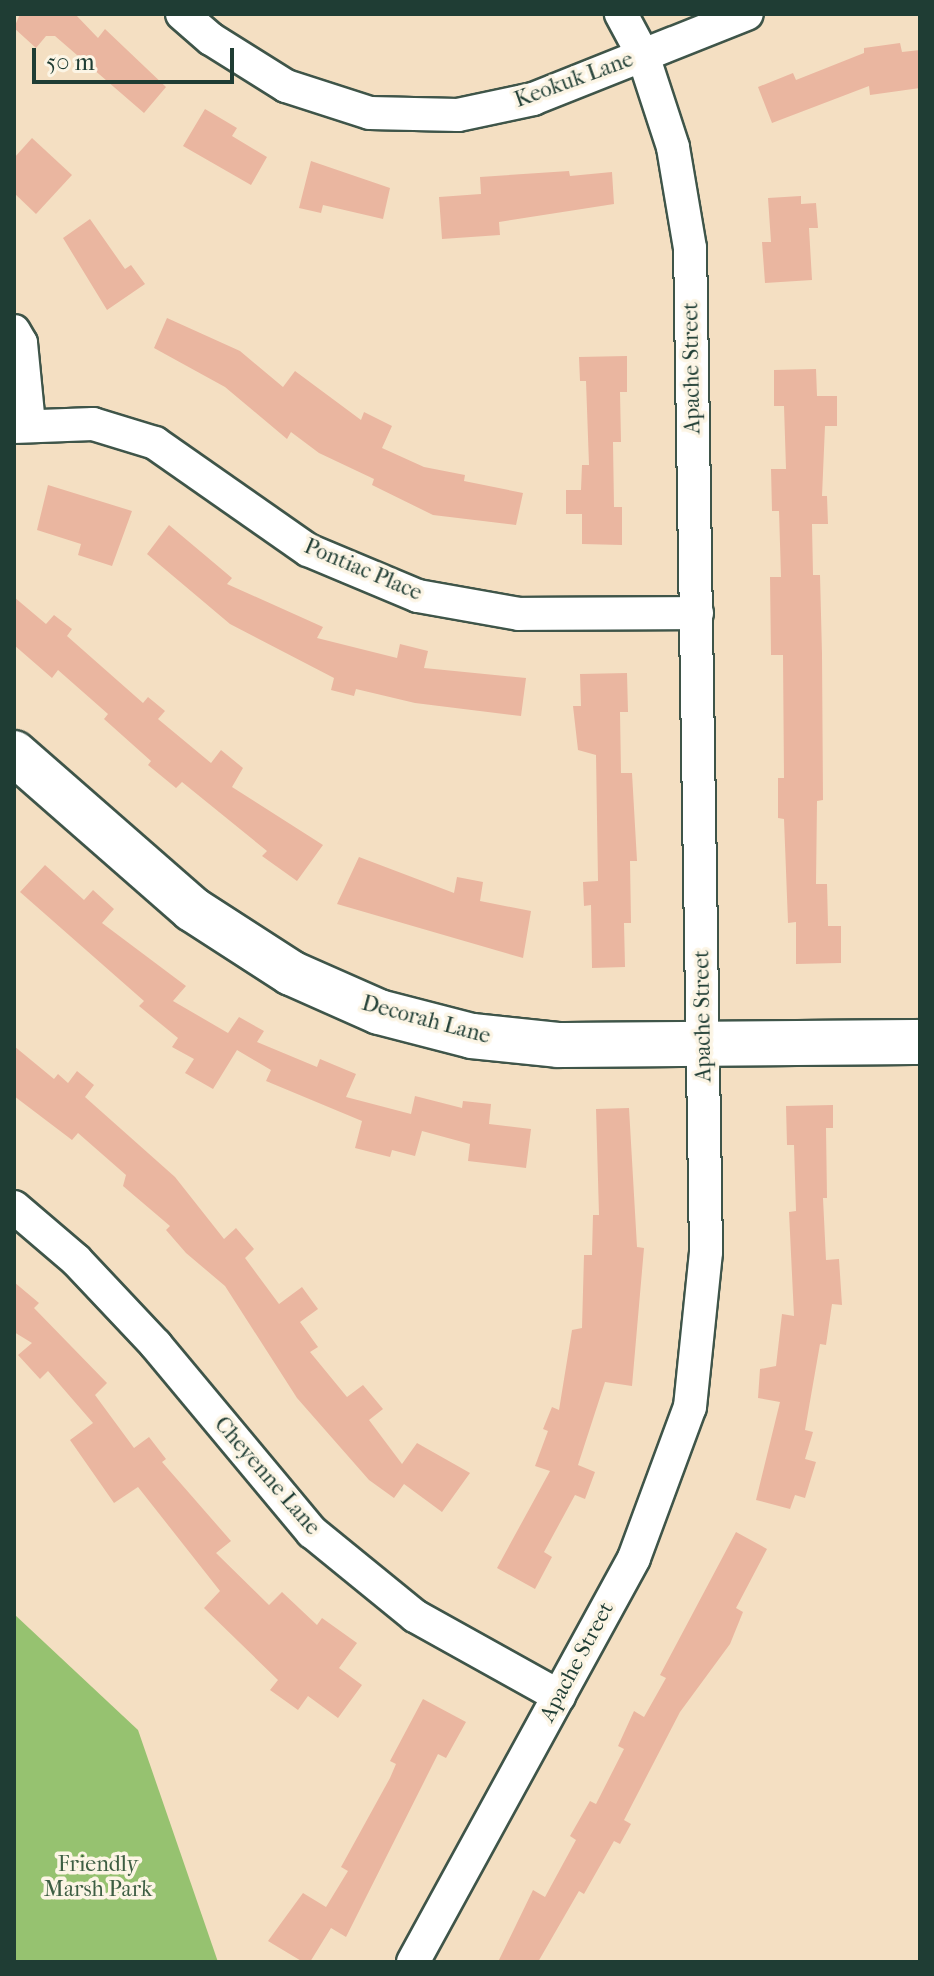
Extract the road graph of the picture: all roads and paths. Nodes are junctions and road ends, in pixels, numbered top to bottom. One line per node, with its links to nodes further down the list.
1 (182, 14): 4 (street, Keokuk Lane)
2 (621, 14): 4 (street, Apache Street)
3 (747, 14): 4 (street, Keokuk Lane)
4 (643, 55): 7 (street, Apache Street)
5 (14, 331): 6 (street)
6 (22, 425): 7 (street, Pontiac Place)
7 (697, 613): 9 (street, Apache Street)
8 (14, 753): 9 (street, Decorah Lane)
9 (704, 1042): 10 (street, Decorah Lane); 12 (street, Apache Street)
10 (920, 1042)
11 (14, 1207): 12 (street, Cheyenne Lane)
12 (559, 1696): 13 (street, Apache Street)
13 (413, 1962)

